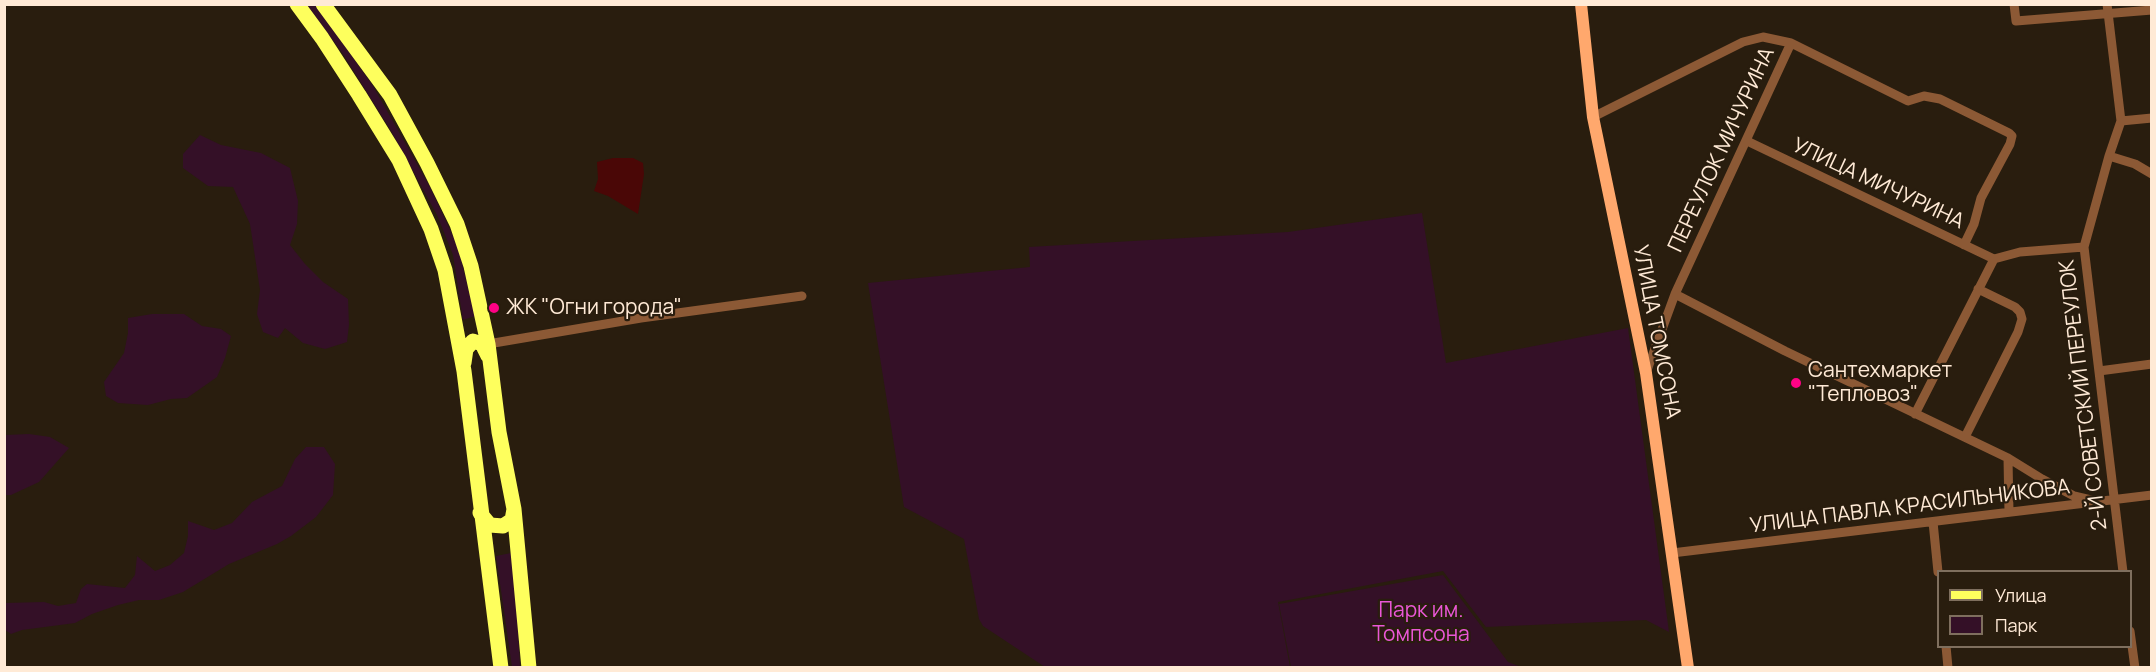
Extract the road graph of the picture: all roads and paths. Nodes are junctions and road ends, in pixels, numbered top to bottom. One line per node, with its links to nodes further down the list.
1 (297, 4): 24 (main road)
2 (323, 4): 21 (main road)
3 (1581, 4): 9 (street, УЛИЦА ТОМСОНА)
4 (2013, 4): 7 (street)
5 (2107, 4): 7 (street, 2-Й СОВЕТСКИЙ ПЕРЕУЛОК)
6 (2151, 10): 7 (street)
7 (2108, 15): 11 (street, 2-Й СОВЕТСКИЙ ПЕРЕУЛОК)
8 (1791, 43): 9 (street); 12 (street, ПЕРЕУЛОК МИЧУРИНА); 15 (street)
9 (1593, 117): 26 (street, УЛИЦА ТОМСОНА)
10 (2151, 118): 11 (street)
11 (2121, 122): 13 (street, 2-Й СОВЕТСКИЙ ПЕРЕУЛОК)
12 (1747, 141): 15 (street, УЛИЦА МИЧУРИНА); 19 (street, ПЕРЕУЛОК МИЧУРИНА)
13 (2109, 156): 14 (street); 16 (street, 2-Й СОВЕТСКИЙ ПЕРЕУЛОК)
14 (2151, 174)
15 (1965, 245): 17 (street, УЛИЦА МИЧУРИНА)
16 (2084, 247): 17 (street); 25 (street, 2-Й СОВЕТСКИЙ ПЕРЕУЛОК)
17 (1994, 259): 18 (street)
18 (1978, 289): 27 (street); 28 (street)
19 (1675, 294): 26 (street, ПЕРЕУЛОК МИЧУРИНА); 27 (street)
20 (802, 296): 21 (street)
21 (488, 344): 22 (main road)
22 (492, 364): 24 (main road); 33 (main road)
23 (2151, 364): 25 (street)
24 (464, 371): 35 (main road)
25 (2099, 371): 31 (street, 2-Й СОВЕТСКИЙ ПЕРЕУЛОК)
26 (1646, 373): 37 (street, УЛИЦА ТОМСОНА)
27 (1915, 414): 28 (street)
28 (1965, 438): 29 (street)
29 (2008, 458): 32 (street); 34 (street)
30 (2151, 495): 31 (street, УЛИЦА ПАВЛА КРАСИЛЬНИКОВА)
31 (2114, 500): 32 (street, УЛИЦА ПАВЛА КРАСИЛЬНИКОВА); 39 (street, 2-Й СОВЕТСКИЙ ПЕРЕУЛОК)
32 (2099, 502): 34 (street, УЛИЦА ПАВЛА КРАСИЛЬНИКОВА)
33 (514, 509): 35 (main road); 43 (main road)
34 (2009, 512): 36 (street, УЛИЦА ПАВЛА КРАСИЛЬНИКОВА)
35 (480, 513): 42 (main road)
36 (1934, 522): 37 (street, УЛИЦА ПАВЛА КРАСИЛЬНИКОВА); 38 (street)
37 (1672, 553): 44 (street, УЛИЦА ТОМСОНА)
38 (1938, 570)
39 (2123, 570)
40 (2132, 646): 46 (street)
41 (1946, 648): 45 (street)
42 (501, 668)
43 (529, 668)
44 (1688, 668)
45 (1948, 668)
46 (2135, 668)

